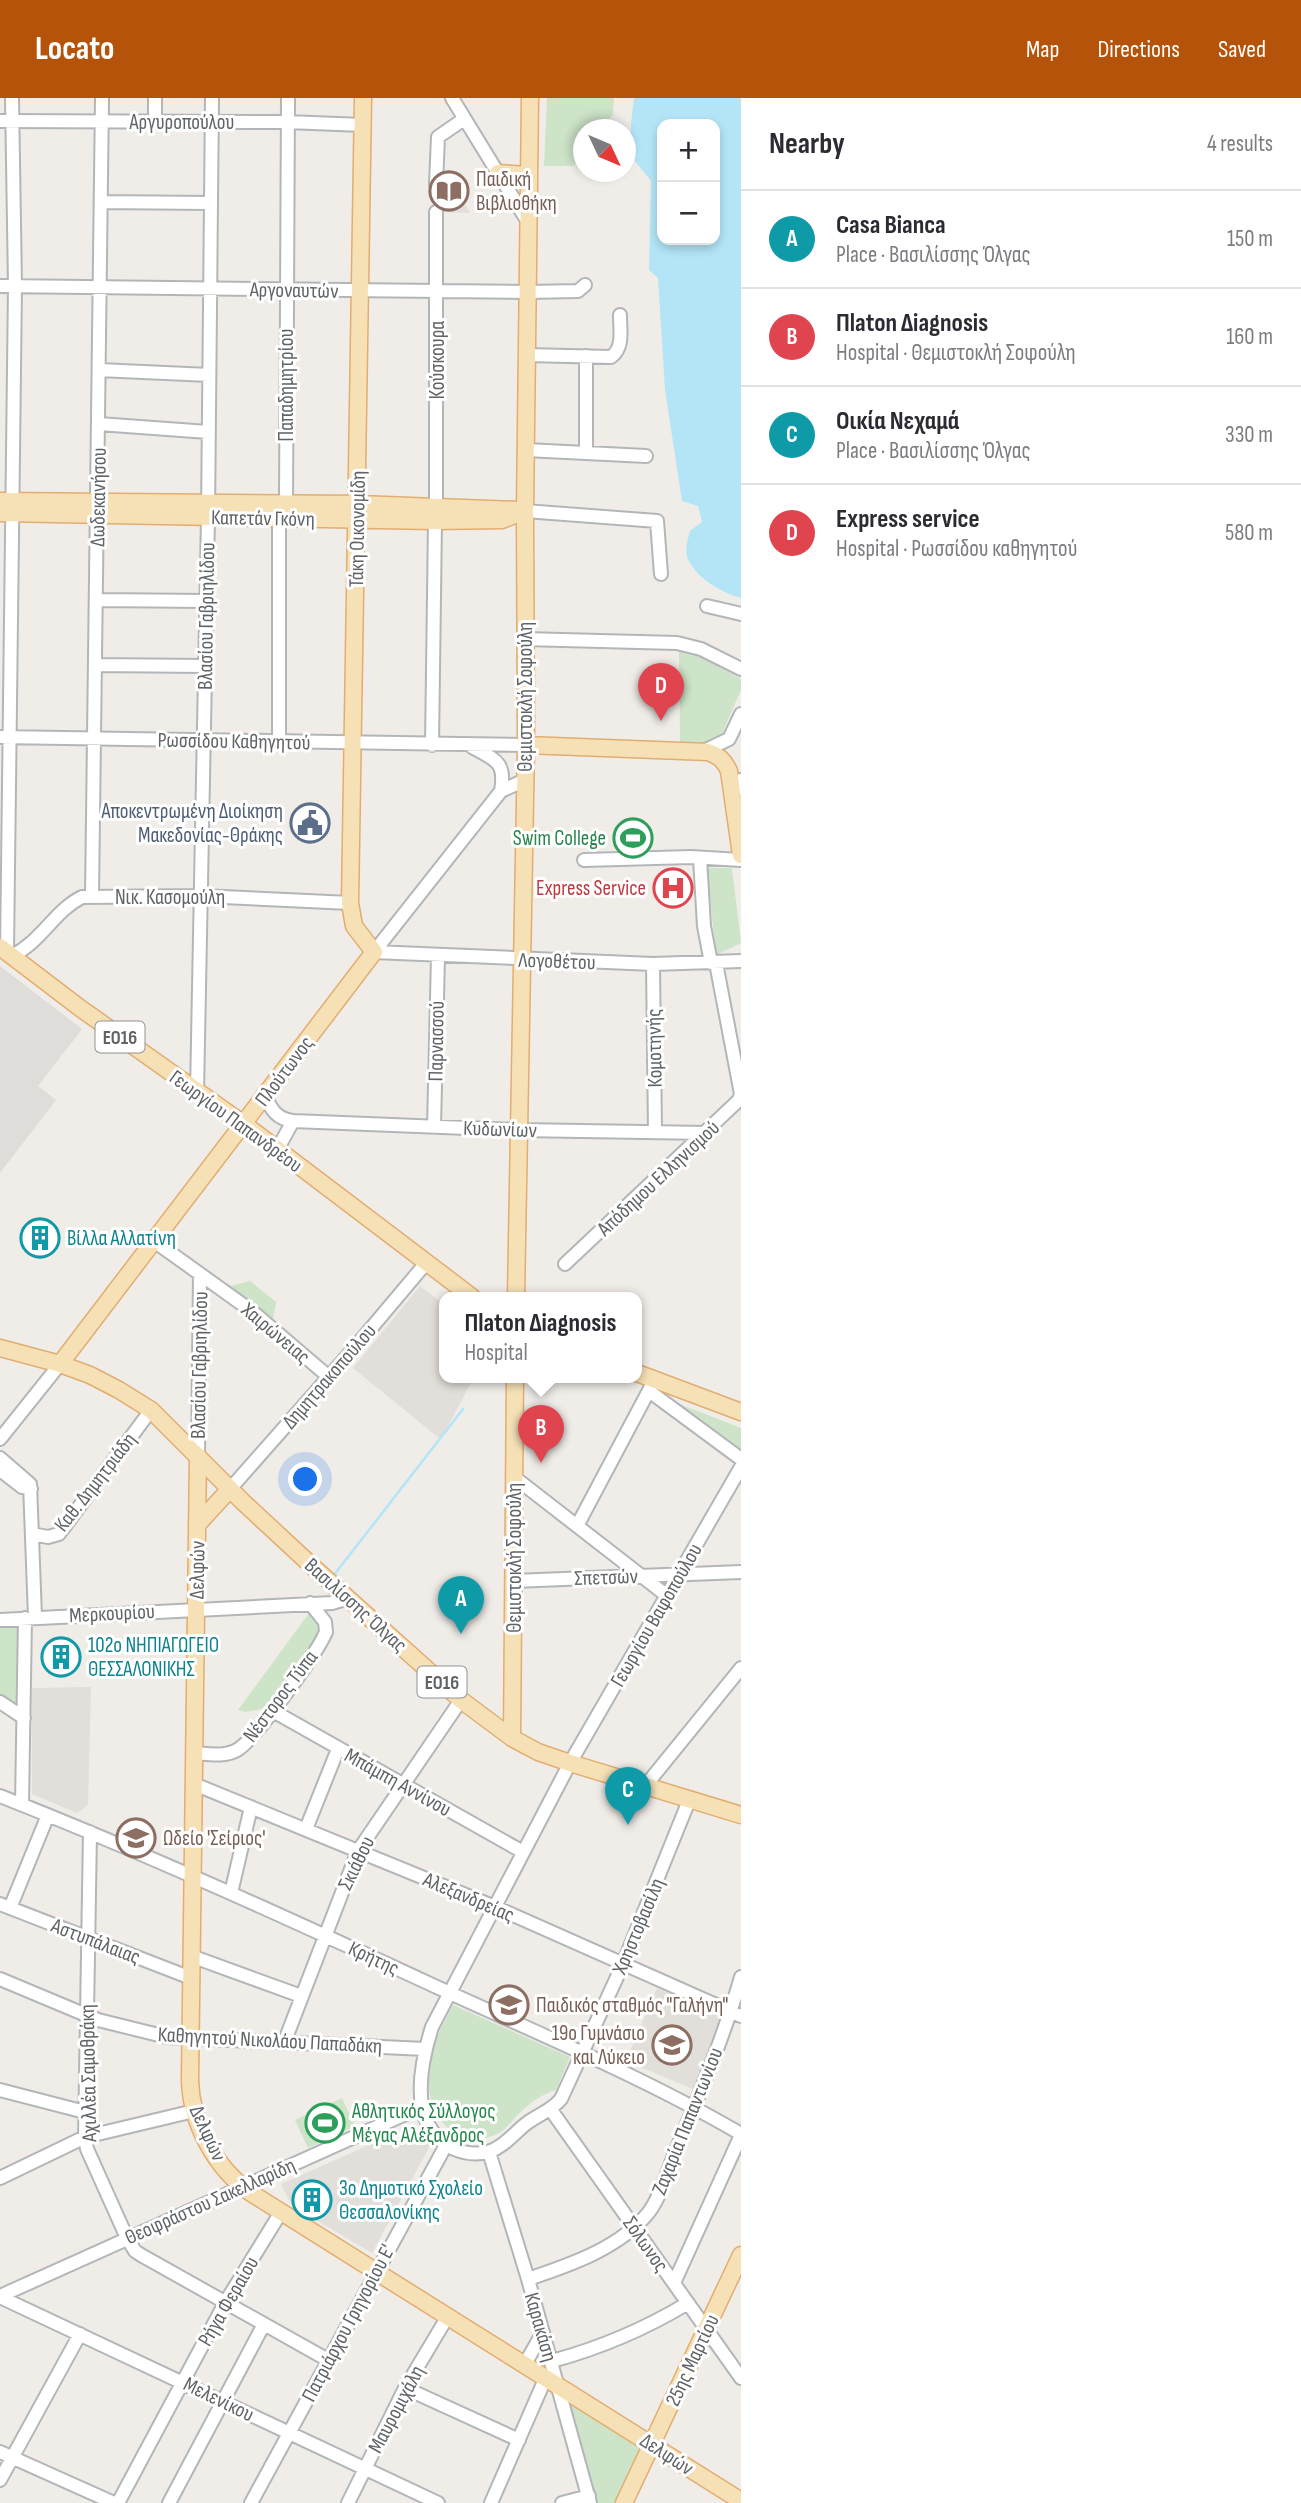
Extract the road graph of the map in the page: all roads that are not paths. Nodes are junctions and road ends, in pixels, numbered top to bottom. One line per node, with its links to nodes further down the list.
1 (12, 98): 10 (street)
2 (102, 98): 14 (street, Δωδεκανήσου)
3 (155, 98): 11 (street)
4 (212, 98): 12 (street, Βλασίου Γαβριηλίδου)
5 (288, 98): 13 (street, Παπαδημητρίου)
6 (363, 98): 15 (main road, Τάκη Οικονομίδη)
7 (452, 98): 9 (street)
8 (530, 98): 17 (main road, Θεμιστοκλή Σοφούλη)
9 (464, 119): 16 (street); 18 (street)
10 (6, 121): 14 (street, Αργυροπούλου); 25 (street)
11 (155, 122): 12 (street, Αργυροπούλου); 14 (street, Αργυροπούλου)
12 (212, 122): 13 (street, Αργυροπούλου); 20 (street, Βλασίου Γαβριηλίδου)
13 (287, 122): 15 (street, Αργυροπούλου); 28 (street, Παπαδημητρίου)
14 (102, 123): 19 (street, Δωδεκανήσου)
15 (363, 125): 29 (main road, Τάκη Οικονομίδη)
16 (498, 173): 17 (main road); 22 (street)
17 (529, 175): 22 (main road, Θεμιστοκλή Σοφούλη)
18 (436, 184)
19 (101, 202): 20 (street); 26 (street, Δωδεκανήσου)
20 (210, 203): 27 (street, Βλασίου Γαβριηλίδου)
21 (436, 212): 30 (street, Κούσκουρα)
22 (528, 223): 31 (main road, Θεμιστοκλή Σοφούλη)
23 (585, 285): 31 (street, Αργοναυτών)
24 (0, 286): 25 (street, Αργοναυτών)
25 (15, 286): 26 (street, Αργοναυτών); 42 (street)
26 (100, 287): 27 (street, Αργοναυτών); 35 (street, Δωδεκανήσου)
27 (209, 289): 28 (street, Αργοναυτών); 36 (street, Βλασίου Γαβριηλίδου)
28 (285, 290): 29 (street, Αργοναυτών); 45 (street, Παπαδημητρίου)
29 (360, 291): 30 (street, Αργοναυτών); 47 (main road, Τάκη Οικονομίδη)
30 (437, 292): 31 (street, Αργοναυτών); 48 (street, Κούσκουρα)
31 (528, 292): 33 (main road, Θεμιστοκλή Σοφούλη)
32 (620, 315): 34 (street)
33 (526, 355): 34 (street); 39 (main road, Θεμιστοκλή Σοφούλη)
34 (586, 356): 40 (street)
35 (99, 370): 36 (street); 37 (street, Δωδεκανήσου)
36 (209, 375): 38 (street, Βλασίου Γαβριηλίδου)
37 (99, 424): 38 (street); 43 (street, Δωδεκανήσου)
38 (208, 432): 44 (street, Βλασίου Γαβριηλίδου)
39 (526, 450): 40 (street); 46 (main road, Θεμιστοκλή Σοφούλη)
40 (586, 453): 41 (street)
41 (646, 456)
42 (7, 507): 43 (main road, Καπετάν Γκόνη); 59 (street)
43 (98, 509): 44 (main road, Καπετάν Γκόνη); 50 (street, Δωδεκανήσου)
44 (208, 510): 45 (main road, Καπετάν Γκόνη); 51 (street, Βλασίου Γαβριηλίδου)
45 (283, 511): 47 (main road, Καπετάν Γκόνη); 62 (street, Παπαδημητρίου)
46 (524, 511): 48 (main road, Καπετάν Γκόνη); 49 (street, Καπετάν Γκόνη); 54 (main road, Θεμιστοκλή Σοφούλη)
47 (357, 512): 48 (main road, Καπετάν Γκόνη); 63 (main road, Τάκη Οικονομίδη)
48 (435, 514): 64 (street, Κούσκουρα)
49 (661, 574)
50 (97, 600): 51 (street); 55 (street, Δωδεκανήσου)
51 (206, 601): 56 (street, Βλασίου Γαβριηλίδου)
52 (707, 606): 53 (street)
53 (741, 614)
54 (524, 639): 57 (street); 65 (main road, Θεμιστοκλή Σοφούλη)
55 (96, 665): 56 (street); 60 (street, Δωδεκανήσου)
56 (205, 666): 61 (street, Βλασίου Γαβριηλίδου)
57 (741, 669)
58 (741, 714): 67 (street)
59 (5, 737): 60 (street, Ρωσσίδου Καθηγητού); 79 (street)
60 (94, 739): 61 (street, Ρωσσίδου Καθηγητού); 77 (street, Δωδεκανήσου)
61 (203, 741): 62 (street, Ρωσσίδου Καθηγητού); 76 (street, Βλασίου Γαβριηλίδου)
62 (279, 742): 63 (street, Ρωσσίδου Καθηγητού)
63 (352, 744): 64 (street, Ρωσσίδου Καθηγητού); 78 (main road, Τάκη Οικονομίδη)
64 (432, 745): 66 (street, Ρωσσίδου Καθηγητού)
65 (526, 745): 66 (street, Ρωσσίδου Καθηγητού); 67 (main road); 68 (main road, Θεμιστοκλή Σοφούλη)
66 (469, 746): 70 (street)
67 (705, 752): 71 (main road)
68 (525, 780): 70 (street, Πλούτωνος); 82 (main road, Θεμιστοκλή Σοφούλη)
69 (741, 780): 71 (street)
70 (501, 791): 80 (street, Πλούτωνος)
71 (733, 797): 72 (main road)
72 (739, 830): 73 (main road)
73 (741, 857): 74 (street)
74 (700, 858): 75 (street); 84 (street)
75 (584, 860)
76 (201, 896): 77 (street, Νικ. Κασομούλη); 78 (street, Νικ. Κασομούλη); 86 (street, Βλασίου Γαβριηλίδου)
77 (92, 897): 79 (street, Νικ. Κασομούλη)
78 (350, 902): 80 (main road, Τάκη Οικονομίδη)
79 (6, 952): 86 (main road, Γεωργίου Παπανδρέου / ΕΟ16)
80 (374, 952): 81 (street, Λογοθέτου); 87 (main road, Πλούτωνος)
81 (438, 956): 82 (street, Λογοθέτου); 90 (street, Παρνασσού)
82 (522, 960): 85 (street, Λογοθέτου); 91 (main road, Θεμιστοκλή Σοφούλη)
83 (741, 961): 84 (street, Λογοθέτου)
84 (713, 963): 85 (street, Λογοθέτου); 93 (street, Απόδημου Ελληνισμού)
85 (653, 964): 92 (street, Κομοτηνής)
86 (197, 1093): 89 (main road, Γεωργίου Παπανδρέου / ΕΟ16)
87 (265, 1095): 88 (street); 89 (main road, Πλούτωνος)
88 (293, 1121): 90 (street, Κυδωνίων); 94 (street)
89 (242, 1125): 94 (main road, Γεωργίου Παπανδρέου / ΕΟ16); 95 (main road, Πλούτωνος)
90 (434, 1126): 91 (street, Κυδωνίων)
91 (519, 1130): 92 (street, Κυδωνίων); 100 (main road, Θεμιστοκλή Σοφούλη)
92 (654, 1132): 93 (street, Κυδωνίων)
93 (707, 1133): 97 (street, Απόδημου Ελληνισμού)
94 (277, 1150): 96 (main road, Γεωργίου Παπανδρέου / ΕΟ16)
95 (154, 1241): 98 (street, Χαιρώνειας); 102 (main road, Πλούτωνος)
96 (426, 1263): 99 (main road, Γεωργίου Παπανδρέου / ΕΟ16); 103 (street, Δημητρακοπούλου)
97 (565, 1264)
98 (200, 1274): 103 (street, Χαιρώνειας); 110 (street, Βλασίου Γαβριηλίδου)
99 (465, 1292)
100 (516, 1292)
101 (0, 1348): 102 (main road, Βασιλίσσης Όλγας / ΕΟ16)
102 (60, 1364): 107 (main road, Βασιλίσσης Όλγας / ΕΟ16); 109 (street, Πλούτωνος)
103 (329, 1377): 117 (street, Δημητρακοπούλου)
104 (642, 1377): 106 (main road)
105 (515, 1383): 115 (main road, Θεμιστοκλή Σοφούλη)
106 (652, 1385): 108 (main road); 112 (street); 119 (street)
107 (151, 1410): 110 (main road, Βασιλίσσης Όλγας / ΕΟ16); 120 (street, Καθ. Δημητριάδη)
108 (741, 1412)
109 (0, 1439)
110 (198, 1456): 117 (main road, Βασιλίσσης Όλγας / ΕΟ16); 118 (main road, Δελφών)
111 (0, 1458): 116 (street)
112 (741, 1459)
113 (741, 1467): 122 (street, Γεωργίου Βαφοπούλου)
114 (0, 1470): 116 (street)
115 (514, 1477): 119 (street); 124 (main road, Θεμιστοκλή Σοφούλη)
116 (31, 1489): 120 (street)
117 (230, 1489): 118 (main road, Δελφών); 126 (main road, Βασιλίσσης Όλγας / ΕΟ16)
118 (197, 1525): 128 (main road, Δελφών)
119 (577, 1526): 123 (street)
120 (32, 1534): 129 (street)
121 (741, 1572): 122 (street, Σπετσών)
122 (679, 1574): 123 (street, Σπετσών); 125 (street, Γεωργίου Βαφοπούλου)
123 (642, 1576): 124 (street, Σπετσών); 125 (street)
124 (513, 1581): 136 (main road, Θεμιστοκλή Σοφούλη)
125 (666, 1595): 139 (street, Γεωργίου Βαφοπούλου)
126 (349, 1598): 127 (street, Μερκουρίου); 132 (main road, Βασιλίσσης Όλγας / ΕΟ16)
127 (310, 1603): 128 (street, Μερκουρίου); 134 (street, Νέστορος Τύπα)
128 (196, 1609): 129 (street, Μερκουρίου); 138 (main road, Δελφών)
129 (30, 1618): 130 (street, Μερκουρίου); 135 (street)
130 (0, 1620)
131 (741, 1668): 142 (street)
132 (461, 1700): 136 (main road, Βασιλίσσης Όλγας / ΕΟ16); 141 (street, Σκιάθου)
133 (0, 1702): 135 (street)
134 (272, 1711): 137 (street, Μπάμπη Αννίνου); 138 (street, Νέστορος Τύπα)
135 (24, 1718): 145 (street)
136 (512, 1738): 139 (main road, Βασιλίσσης Όλγας / ΕΟ16)
137 (338, 1749): 141 (street, Μπάμπη Αννίνου); 149 (street)
138 (194, 1753): 140 (main road, Δελφών)
139 (570, 1763): 142 (main road, Βασιλίσσης Όλγας / ΕΟ16); 152 (street, Γεωργίου Βαφοπούλου)
140 (194, 1784): 146 (street, Αλεξανδρείας); 153 (main road, Δελφών)
141 (403, 1784): 151 (street, Σκιάθου); 152 (street, Μπάμπη Αννίνου)
142 (646, 1785): 144 (main road, Βασιλίσσης Όλγας / ΕΟ16)
143 (0, 1797): 145 (street, Κρήτης)
144 (690, 1798): 148 (main road, Βασιλίσσης Όλγας / ΕΟ16); 160 (street, Χρηστοβασίλη)
145 (22, 1805): 147 (street, Κρήτης)
146 (251, 1807): 149 (street, Αλεξανδρείας); 154 (street)
147 (48, 1815): 150 (street, Κρήτης); 155 (street)
148 (741, 1815)
149 (306, 1829): 151 (street, Αλεξανδρείας)
150 (90, 1832): 153 (street, Κρήτης); 158 (street, Αχιλλέα Σαμοθράκη)
151 (358, 1851): 156 (street, Αλεξανδρείας); 157 (street, Σκιάθου)
152 (523, 1852): 156 (street, Γεωργίου Βαφοπούλου)
153 (192, 1877): 154 (street, Κρήτης); 159 (main road, Δελφών)
154 (230, 1893): 157 (street, Κρήτης)
155 (5, 1906): 158 (street, Αστυπάλαιας)
156 (495, 1907): 160 (street, Αλεξανδρείας); 164 (street, Γεωργίου Βαφοπούλου)
157 (324, 1935): 164 (street, Κρήτης); 165 (street, Σκιάθου)
158 (88, 1938): 162 (street, Αστυπάλαιας); 167 (street, Αχιλλέα Σαμοθράκη)
159 (191, 1956): 162 (main road, Δελφών); 165 (street)
160 (623, 1964): 166 (street, Αλεξανδρείας); 171 (street, Χρηστοβασίλη)
161 (741, 1977): 166 (street, Ζαχαρία Παπαντωνίου)
162 (191, 1978): 168 (main road, Δελφών)
163 (0, 1979): 167 (street, Καθηγητού Νικολάου Παπαδάκη)
164 (450, 1993): 170 (street, Γεωργίου Βαφοπούλου); 171 (street, Κρήτης)
165 (301, 1996): 169 (street, Σκιάθου)
166 (736, 2014): 174 (street, Ζαχαρία Παπαντωνίου)
167 (87, 2016): 168 (street, Καθηγητού Νικολάου Παπαδάκη); 177 (street, Αχιλλέα Σαμοθράκη)
168 (190, 2040): 169 (street, Καθηγητού Νικολάου Παπαδάκη); 176 (main road, Δελφών)
169 (284, 2043): 170 (street, Καθηγητού Νικολάου Παπαδάκη)
170 (425, 2049): 173 (street, Γεωργίου Βαφοπούλου)
171 (582, 2052): 174 (street, Κρήτης); 175 (street, Χρηστοβασίλη)
172 (0, 2090): 177 (street)
173 (421, 2106): 180 (street); 183 (street, Θεοφράστου Σακελλαρίδη)
174 (694, 2107): 178 (street, Κρήτης); 185 (street, Ζαχαρία Παπαντωνίου)
175 (551, 2110): 181 (street); 185 (street, Σόλωνος)
176 (194, 2111): 179 (street); 183 (main road, Δελφών)
177 (85, 2112): 179 (street, Αχιλλέα Σαμοθράκη)
178 (741, 2135): 190 (street)
179 (85, 2137): 182 (street); 186 (street, Αχιλλέα Σαμοθράκη)
180 (446, 2145): 181 (street); 188 (street, Πατριάρχου Γρηγορίου Ε')
181 (489, 2152): 189 (street, Καρακάση)
182 (0, 2178)
183 (243, 2187): 184 (main road, Δελφών); 186 (street, Θεοφράστου Σακελλαρίδη)
184 (281, 2212): 188 (main road, Δελφών); 192 (street, Ρήγα Φεραίου)
185 (634, 2226): 189 (street, Ζαχαρία Παπαντωνίου); 190 (street, Σόλωνος)
186 (127, 2238): 191 (street, Θεοφράστου Σακελλαρίδη); 192 (street, Αχιλλέα Σαμοθράκη)
187 (739, 2263): 196 (main road, 25ης Μαρτίου)
188 (376, 2271): 194 (main road, Δελφών); 199 (street, Πατριάρχου Γρηγορίου Ε')
189 (528, 2279): 197 (street, Καρακάση)
190 (674, 2283): 193 (street, Σόλωνος)
191 (0, 2296): 198 (street, Μελενίκου)
192 (225, 2303): 195 (street, Αχιλλέα Σαμοθράκη); 203 (street, Ρήγα Φεραίου)
193 (688, 2303): 196 (street, Σόλωνος); 201 (street)
194 (449, 2316): 200 (main road, Δελφών); 204 (street, Μαυρομιχάλη)
195 (264, 2324): 199 (street, Αχιλλέα Σαμοθράκη); 205 (street)
196 (707, 2329): 202 (street, Σόλωνος); 208 (main road, 25ης Μαρτίου)
197 (543, 2332): 200 (street); 201 (street, Καρακάση)
198 (80, 2334): 203 (street, Μελενίκου); 209 (street)
199 (328, 2360): 206 (street, Πατριάρχου Γρηγορίου Ε')
200 (525, 2364): 201 (main road, Δελφών)
201 (551, 2374): 207 (street); 208 (main road, Δελφών); 212 (street, Καρακάση)
202 (741, 2378)
203 (183, 2381): 205 (street, Μελενίκου); 214 (street, Ρήγα Φεραίου)
204 (405, 2388): 207 (street); 210 (street, Μαυρομιχάλη)
205 (224, 2400): 206 (street, Μελενίκου); 215 (street)
206 (289, 2433): 210 (street, Μελενίκου); 216 (street, Πατριάρχου Γρηγορίου Ε')
207 (519, 2440): 219 (street)
208 (652, 2445): 213 (main road, Δελφών); 221 (main road, 25ης Μαρτίου)
209 (6, 2455): 211 (street); 214 (street)
210 (365, 2468): 217 (street, Μαυρομιχάλη); 218 (street, Μελενίκου)
211 (0, 2480)
212 (590, 2499): 220 (street)
213 (741, 2501)
214 (116, 2503)
215 (169, 2503)
216 (251, 2503)
217 (348, 2503)
218 (438, 2503)
219 (491, 2503)
220 (562, 2503)
221 (624, 2503)

